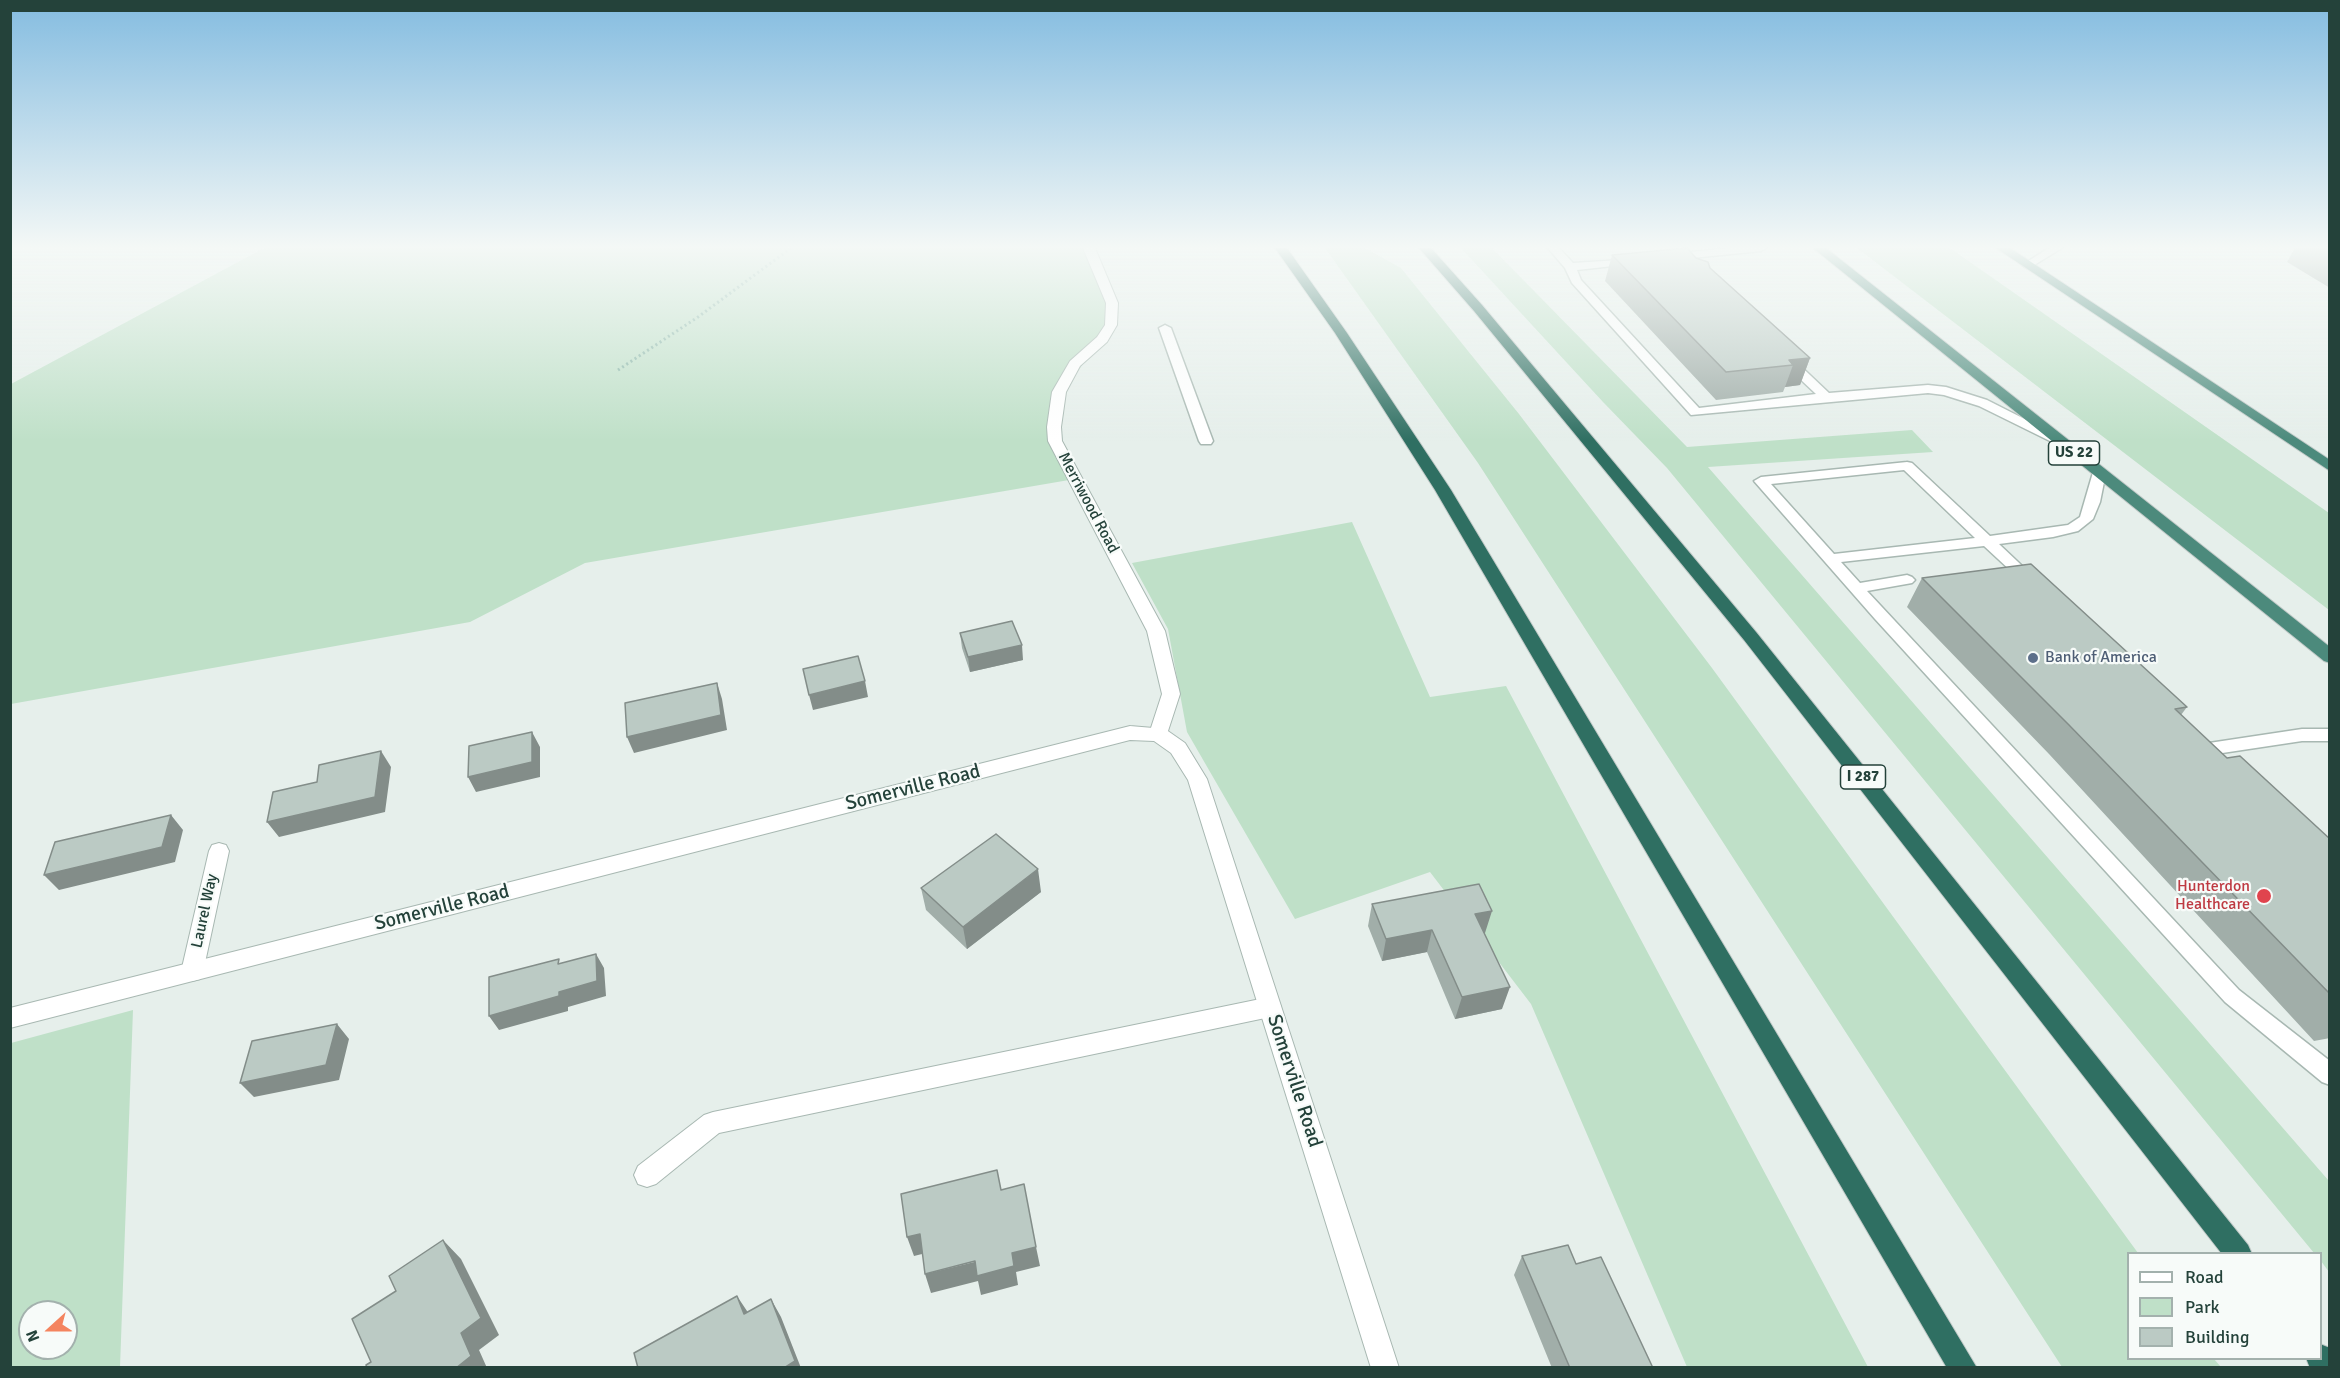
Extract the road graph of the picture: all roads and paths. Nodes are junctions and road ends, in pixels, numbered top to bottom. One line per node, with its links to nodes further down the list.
1 (704, 312): 10 (path)
2 (1112, 312): 24 (street, Merriwood Road)
3 (1326, 312): 35 (highway)
4 (1482, 312): 33 (highway, I 287)
5 (1605, 312): 11 (lane)
6 (1899, 312): 12 (highway, US 22)
7 (2098, 312): 14 (highway)
8 (1165, 328): 13 (lane)
9 (1777, 350): 11 (lane)
10 (618, 370)
11 (1826, 397): 12 (lane)
12 (2057, 439): 15 (highway, US 22)
13 (1206, 441)
14 (2330, 467)
15 (2099, 472): 16 (lane); 23 (highway, US 22)
16 (1988, 541): 17 (lane); 17 (lane); 18 (lane)
17 (1831, 559): 21 (lane)
18 (2015, 567): 19 (lane); 22 (lane)
19 (1993, 570)
20 (1907, 580): 21 (lane)
21 (1856, 588): 31 (lane)
22 (2040, 591)
23 (2330, 657)
24 (1158, 734): 28 (street, Somerville Road); 29 (street, Somerville Road)
25 (2330, 735): 26 (lane)
26 (2226, 766)
27 (219, 851): 28 (street, Laurel Way)
28 (192, 972): 30 (street, Somerville Road)
29 (1270, 1007): 32 (street); 34 (street, Somerville Road)
30 (10, 1018)
31 (2330, 1076)
32 (647, 1175)
33 (2236, 1252)
34 (1385, 1368)
35 (1963, 1368)

